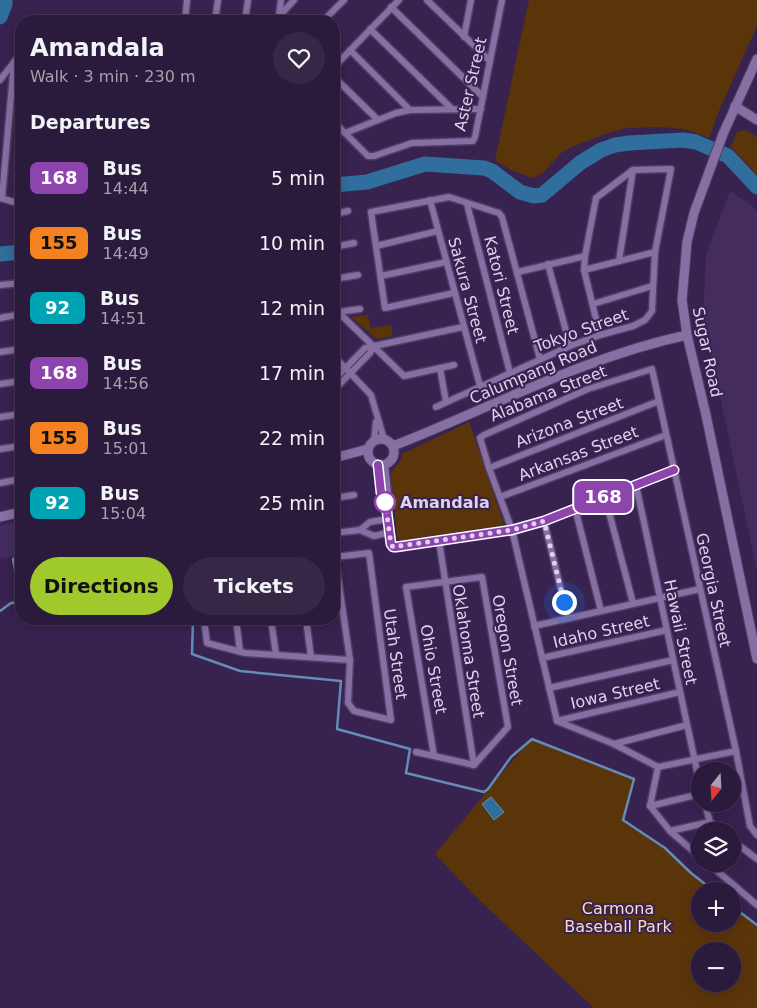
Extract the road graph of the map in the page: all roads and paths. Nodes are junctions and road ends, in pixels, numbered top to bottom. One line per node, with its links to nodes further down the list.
1 (187, 0): 15 (street)
2 (218, 0): 16 (street)
3 (248, 0): 17 (street)
4 (281, 0): 18 (street)
5 (294, 0): 19 (street)
6 (344, 0): 12 (street)
7 (399, 0): 13 (street)
8 (427, 0): 14 (street)
9 (439, 0): 14 (street)
10 (471, 0): 22 (street)
11 (502, 0): 26 (street, Aster Street)
12 (338, 3): 20 (street)
13 (391, 7): 21 (street); 30 (street)
14 (437, 10): 22 (street)
15 (186, 15)
16 (216, 15)
17 (246, 15)
18 (278, 15)
19 (281, 15)
20 (328, 15)
21 (370, 29): 23 (street); 32 (street)
22 (464, 36): 26 (street)
23 (350, 50): 25 (street); 34 (street)
24 (757, 59): 31 (main road, Sugar Road)
25 (340, 61)
26 (490, 61): 30 (street, Aster Street)
27 (14, 62): 28 (street); 40 (street)
28 (0, 80)
29 (340, 83): 35 (street)
30 (483, 97): 33 (street, Aster Street)
31 (735, 106): 36 (main road); 72 (main road, Sugar Road)
32 (452, 109): 33 (street); 34 (street)
33 (481, 109): 38 (street, Aster Street)
34 (410, 110): 35 (street)
35 (378, 120): 38 (street)
36 (757, 120)
37 (340, 129): 38 (street, Aster Street)
38 (344, 133)
39 (633, 170): 50 (street, Tokyo Street); 51 (street); 52 (street)
40 (1, 198): 42 (street)
41 (430, 200): 43 (street); 46 (street, Sakura Street); 49 (street)
42 (15, 202)
43 (467, 204): 56 (street); 83 (street, Katori Street)
44 (348, 211): 45 (street)
45 (340, 213)
46 (438, 231): 49 (street); 53 (street, Sakura Street)
47 (354, 243): 48 (street)
48 (340, 246)
49 (376, 246): 58 (street)
50 (655, 252): 52 (street); 62 (street, Tokyo Street)
51 (584, 256): 54 (street); 55 (street)
52 (619, 261): 55 (street)
53 (446, 262): 58 (street); 63 (street, Sakura Street)
54 (548, 264): 56 (street); 73 (street)
55 (584, 270): 64 (street)
56 (518, 272): 77 (street)
57 (358, 275): 59 (street)
58 (381, 276): 63 (street)
59 (340, 278)
60 (15, 284): 61 (street)
61 (0, 285)
62 (652, 286): 64 (street); 71 (street, Tokyo Street)
63 (454, 293): 70 (street, Sakura Street)
64 (592, 304): 71 (street)
65 (360, 309): 66 (street)
66 (340, 310)
67 (340, 314): 74 (street)
68 (15, 315): 69 (street)
69 (0, 318)
70 (463, 327): 74 (street); 88 (street, Sakura Street)
71 (600, 335): 73 (street, Tokyo Street)
72 (687, 335): 98 (main road, Calumpang Road); 141 (main road, Sugar Road)
73 (570, 346): 77 (street, Tokyo Street)
74 (373, 347): 80 (street); 82 (street)
75 (15, 350): 76 (street)
76 (0, 352)
77 (540, 359): 83 (street, Tokyo Street)
78 (340, 362): 82 (street)
79 (454, 365): 80 (street)
80 (440, 368): 89 (street)
81 (652, 369): 90 (street, Georgia Street); 104 (street, Alabama Street)
82 (348, 370): 84 (street); 85 (street); 93 (street)
83 (510, 373): 88 (street, Tokyo Street)
84 (340, 376)
85 (340, 381)
86 (15, 382): 87 (street)
87 (0, 384)
88 (480, 386): 89 (street, Tokyo Street)
89 (446, 402): 91 (street, Tokyo Street)
90 (659, 402): 95 (street, Georgia Street); 104 (street, Arizona Street)
91 (436, 407)
92 (15, 415): 94 (street)
93 (377, 415): 96 (street); 97 (street)
94 (0, 417)
95 (666, 435): 105 (street, Georgia Street); 112 (street, Arkansas Street)
96 (384, 439): 97 (main road); 98 (main road)
97 (374, 441): 101 (main road)
98 (393, 446): 103 (main road)
99 (15, 447): 100 (street)
100 (0, 449)
101 (368, 453): 102 (main road); 103 (main road)
102 (340, 457)
103 (382, 465): 116 (street)
104 (489, 468): 112 (street, Alabama Street)
105 (674, 470): 108 (street); 125 (street, Georgia Street)
106 (15, 480): 107 (street)
107 (0, 483)
108 (636, 485): 110 (street); 127 (street, Hawaii Street)
109 (354, 495): 111 (street)
110 (605, 496): 113 (street); 128 (street)
111 (340, 497)
112 (500, 497): 119 (street, Alabama Street)
113 (575, 508): 117 (street); 129 (street)
114 (15, 513): 115 (main road)
115 (0, 517)
116 (388, 519): 118 (street); 121 (street)
117 (544, 521): 119 (street); 130 (street)
118 (360, 530): 120 (street); 121 (street)
119 (512, 530): 122 (street); 135 (street, Alabama Street)
120 (340, 532)
121 (390, 532): 122 (street)
122 (439, 541): 124 (street, Oklahoma Street)
123 (340, 556): 142 (street, Utah Street)
124 (444, 582): 151 (street, Ohio Street); 154 (street, Oklahoma Street); 154 (street, Oregon Street)
125 (700, 589): 127 (street); 149 (street, Georgia Street)
126 (340, 591): 142 (street)
127 (660, 597): 128 (street); 136 (street, Hawaii Street)
128 (633, 603): 129 (street)
129 (601, 611): 130 (street)
130 (568, 618): 135 (street)
131 (205, 625): 137 (street)
132 (237, 625): 137 (street)
133 (273, 625): 138 (street)
134 (307, 625): 139 (street)
135 (534, 626): 140 (street, Alabama Street)
136 (667, 630): 140 (street, Idaho Street); 143 (street, Hawaii Street)
137 (240, 652): 138 (street)
138 (276, 655): 139 (street)
139 (311, 657): 142 (street)
140 (542, 658): 144 (street, Alabama Street)
141 (757, 659)
142 (350, 660)
143 (673, 660): 144 (street); 145 (street, Hawaii Street)
144 (549, 688): 146 (street, Alabama Street)
145 (680, 692): 146 (street, Iowa Street); 147 (street, Hawaii Street)
146 (558, 721): 148 (street)
147 (687, 725): 148 (street); 152 (street, Hawaii Street)
148 (614, 744): 155 (street)
149 (736, 751): 152 (street); 159 (street, Georgia Street)
150 (416, 752): 151 (street)
151 (434, 756): 154 (street)
152 (694, 759): 153 (street, Hawaii Street); 155 (street)
153 (695, 762)
154 (474, 764)
155 (658, 767): 157 (street)
156 (691, 796): 157 (street)
157 (650, 806): 163 (street)
158 (707, 812): 160 (street)
159 (749, 817): 161 (street); 164 (street, Georgia Street)
160 (710, 822)
161 (757, 822)
162 (691, 826): 163 (street)
163 (670, 831): 166 (street)
164 (757, 835)
165 (741, 847): 167 (street)
166 (691, 848)
167 (757, 859)
168 (719, 872): 169 (street)
169 (757, 904)

